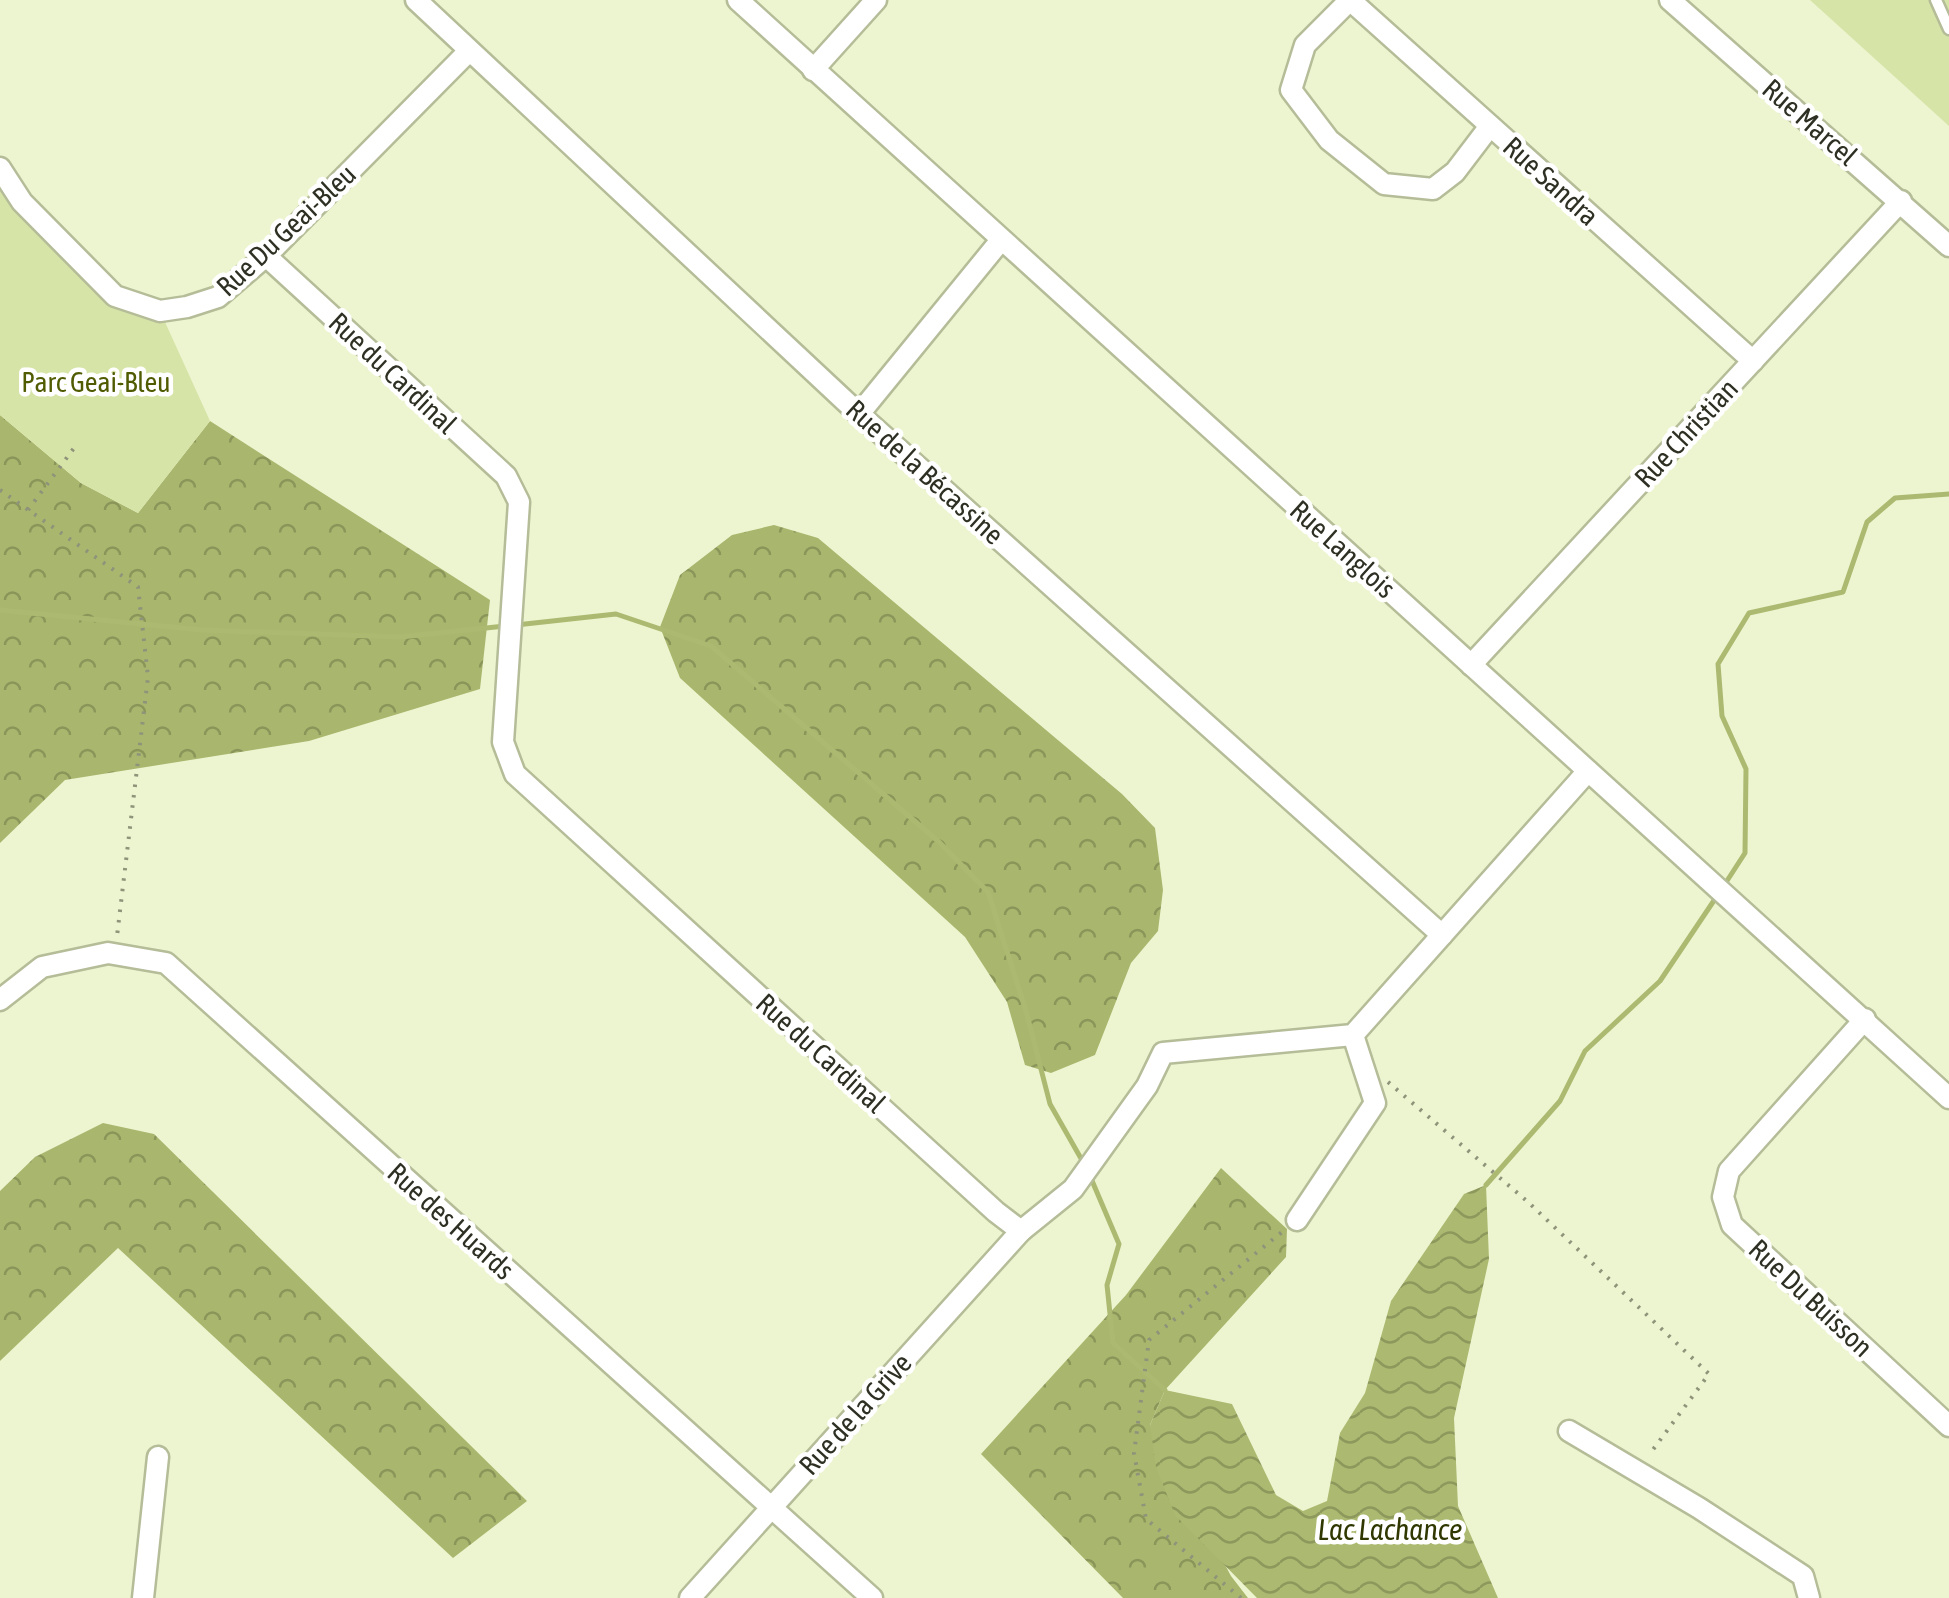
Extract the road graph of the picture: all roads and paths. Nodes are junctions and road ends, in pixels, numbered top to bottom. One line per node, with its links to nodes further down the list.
1 (416, 0): 8 (street, Rue de la Bécassine)
2 (738, 0): 9 (street, Rue Langlois)
3 (876, 0): 9 (street)
4 (1350, 0): 10 (street, Rue Sandra); 10 (street)
5 (1670, 0): 12 (street, Rue Marcel)
6 (1936, 0): 7 (lane)
7 (1949, 29)
8 (469, 51): 15 (street, Rue Du Geai-Bleu); 17 (street, Rue de la Bécassine)
9 (813, 70): 13 (street, Rue Langlois)
10 (1490, 126): 16 (street, Rue Sandra)
11 (0, 168): 15 (street, Rue Du Geai-Bleu)
12 (1901, 201): 14 (street, Rue Marcel); 16 (street, Rue Christian)
13 (1001, 240): 17 (street); 21 (street, Rue Langlois)
14 (1949, 246)
15 (266, 256): 31 (street, Rue du Cardinal)
16 (1753, 361): 21 (street, Rue Christian)
17 (859, 414): 23 (street, Rue de la Bécassine)
18 (77, 444): 20 (path)
19 (0, 490): 20 (path)
20 (28, 510): 24 (path)
21 (1471, 665): 22 (street, Rue Langlois)
22 (1588, 771): 23 (street); 26 (street, Rue Langlois)
23 (1442, 935): 27 (street)
24 (114, 954): 25 (street, Rue des Huards); 36 (street, Rue des Huards)
25 (0, 1000)
26 (1865, 1019): 29 (street, Rue Langlois); 32 (street, Rue Du Buisson)
27 (1354, 1035): 30 (street); 31 (street)
28 (1388, 1082): 35 (path)
29 (1949, 1098)
30 (1296, 1220): 40 (path)
31 (1021, 1231): 36 (street, Rue de la Grive)
32 (1949, 1426)
33 (1569, 1431): 35 (street)
34 (158, 1457): 37 (street)
35 (1637, 1471): 41 (street)
36 (770, 1509): 38 (street, Rue de la Grive); 39 (street, Rue des Huards)
37 (143, 1598)
38 (690, 1598)
39 (872, 1598)
40 (1241, 1598)
41 (1809, 1598)

